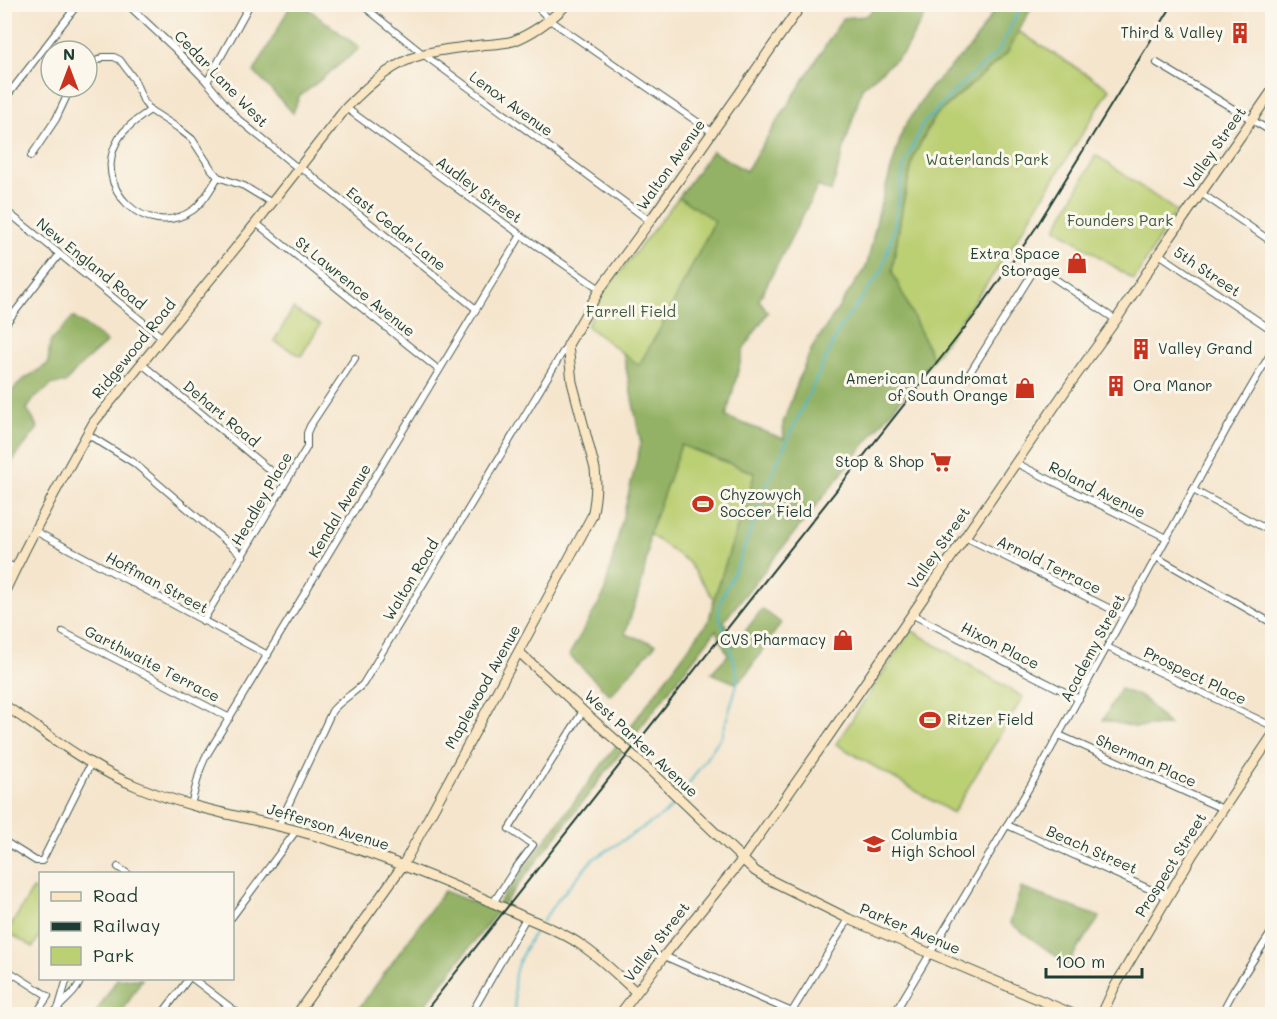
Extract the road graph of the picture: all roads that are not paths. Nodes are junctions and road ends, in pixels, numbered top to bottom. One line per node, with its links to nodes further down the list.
1 (78, 4): 15 (street)
2 (127, 4): 12 (street, Cedar Lane West)
3 (250, 4): 12 (street)
4 (361, 4): 9 (street, Lenox Avenue)
5 (534, 4): 8 (street)
6 (567, 4): 8 (street, Ridgewood Road)
7 (802, 4): 19 (street, Walton Avenue)
8 (550, 20): 9 (street, Ridgewood Road); 19 (street)
9 (423, 54): 16 (street, Ridgewood Road); 27 (street, Lenox Avenue)
10 (99, 60): 17 (street)
11 (1156, 63): 18 (street)
12 (207, 82): 22 (street, Cedar Lane West)
13 (1272, 91): 18 (street, Valley Street)
14 (65, 99): 21 (street)
15 (4, 100)
16 (346, 108): 22 (street, Ridgewood Road); 29 (street, Audley Street)
17 (150, 110): 23 (street); 23 (street)
18 (1253, 120): 20 (street); 24 (street, Valley Street)
19 (712, 132): 27 (street, Walton Avenue)
20 (1272, 132)
21 (31, 156)
22 (300, 168): 25 (street, Ridgewood Road); 34 (street, East Cedar Lane)
23 (218, 177): 25 (street)
24 (1201, 193): 30 (street); 31 (street, Valley Street)
25 (272, 203): 28 (street, Ridgewood Road)
26 (4, 209): 32 (street, New England Road)
27 (650, 221): 33 (street, Walton Avenue)
28 (256, 223): 38 (street, Ridgewood Road); 43 (street, St Lawrence Avenue)
29 (521, 235): 33 (street, Audley Street); 34 (street, Kendal Avenue)
30 (1272, 242)
31 (1159, 254): 35 (street, Valley Street); 37 (street, 5th Street)
32 (59, 255): 36 (street); 38 (street, New England Road)
33 (600, 289): 39 (street, Walton Avenue)
34 (476, 309): 43 (street, Kendal Avenue)
35 (1116, 320): 44 (street); 46 (street, Valley Street)
36 (5, 324)
37 (1272, 330)
38 (163, 338): 42 (street, Ridgewood Road)
39 (568, 345): 64 (street, Maplewood Avenue); 78 (street, Walton Road)
40 (1272, 351): 48 (street, Academy Street)
41 (355, 358): 47 (street, Headley Place)
42 (142, 363): 45 (street, Ridgewood Road); 47 (street, Dehart Road)
43 (439, 370): 65 (street, Kendal Avenue)
44 (966, 379)
45 (87, 434): 49 (street, Ridgewood Road); 53 (street)
46 (1016, 463): 51 (street, Valley Street); 52 (street, Roland Avenue)
47 (285, 483): 53 (street, Headley Place)
48 (1193, 490): 50 (street); 52 (street, Academy Street)
49 (35, 531): 56 (street, Ridgewood Road); 60 (street, Hoffman Street)
50 (1272, 532)
51 (965, 537): 58 (street, Valley Street); 59 (street, Arnold Terrace)
52 (1167, 538): 54 (street, Academy Street)
53 (243, 556): 60 (street, Headley Place)
54 (1156, 557): 59 (street, Academy Street); 61 (street)
55 (4, 561): 56 (street)
56 (15, 569): 57 (street, Ridgewood Road)
57 (4, 593)
58 (911, 614): 66 (street, Hixon Place); 81 (street, Valley Street)
59 (1124, 615): 63 (street, Academy Street)
60 (203, 621): 65 (street, Hoffman Street)
61 (1272, 623)
62 (63, 632): 69 (street, Garthwaite Terrace)
63 (1107, 647): 66 (street, Academy Street); 70 (street, Prospect Place)
64 (519, 652): 68 (street, West Parker Avenue); 82 (street, Maplewood Avenue)
65 (268, 655): 69 (street, Kendal Avenue)
66 (1079, 699): 71 (street, Academy Street)
67 (4, 705): 74 (street, Jefferson Avenue)
68 (583, 711): 81 (street, West Parker Avenue); 86 (street)
69 (230, 718): 75 (street, Kendal Avenue)
70 (1272, 726)
71 (1059, 735): 76 (street, Sherman Place); 77 (street, Academy Street)
72 (1272, 736): 73 (street, Prospect Street)
73 (1269, 747): 76 (street, Prospect Street)
74 (91, 763): 75 (street, Jefferson Avenue); 80 (street)
75 (191, 805): 78 (street, Jefferson Avenue)
76 (1223, 809): 85 (street, Prospect Street)
77 (1006, 825): 85 (street, Beach Street); 91 (street, Academy Street)
78 (278, 827): 79 (street, Jefferson Avenue)
79 (296, 831): 82 (street, Jefferson Avenue); 87 (street)
80 (4, 841)
81 (742, 860): 89 (street, Parker Avenue); 92 (street, Valley Street)
82 (403, 865): 86 (street, Jefferson Avenue); 105 (street, Maplewood Avenue)
83 (118, 867): 84 (street)
84 (126, 872)
85 (1167, 897): 110 (street, Prospect Street)
86 (492, 903): 88 (street, Jefferson Avenue)
87 (234, 914)
88 (526, 918): 98 (street, Jefferson Avenue); 106 (street)
89 (849, 919): 91 (street, Parker Avenue); 100 (street)
90 (1272, 931): 111 (street)
91 (930, 953): 108 (street, Academy Street); 109 (street, Parker Avenue)
92 (664, 956): 98 (street, Valley Street); 100 (street)
93 (4, 968): 101 (street)
94 (68, 980): 99 (street)
95 (80, 980): 99 (street)
96 (188, 980): 103 (street)
97 (193, 980): 104 (street)
98 (636, 992): 107 (street, Valley Street)
99 (58, 1007): 102 (street)
100 (791, 1013)
101 (36, 1014)
102 (53, 1014)
103 (162, 1014)
104 (239, 1014)
105 (297, 1014)
106 (471, 1014)
107 (620, 1014)
108 (894, 1014)
109 (1073, 1014)
110 (1102, 1014)
111 (1221, 1014)

